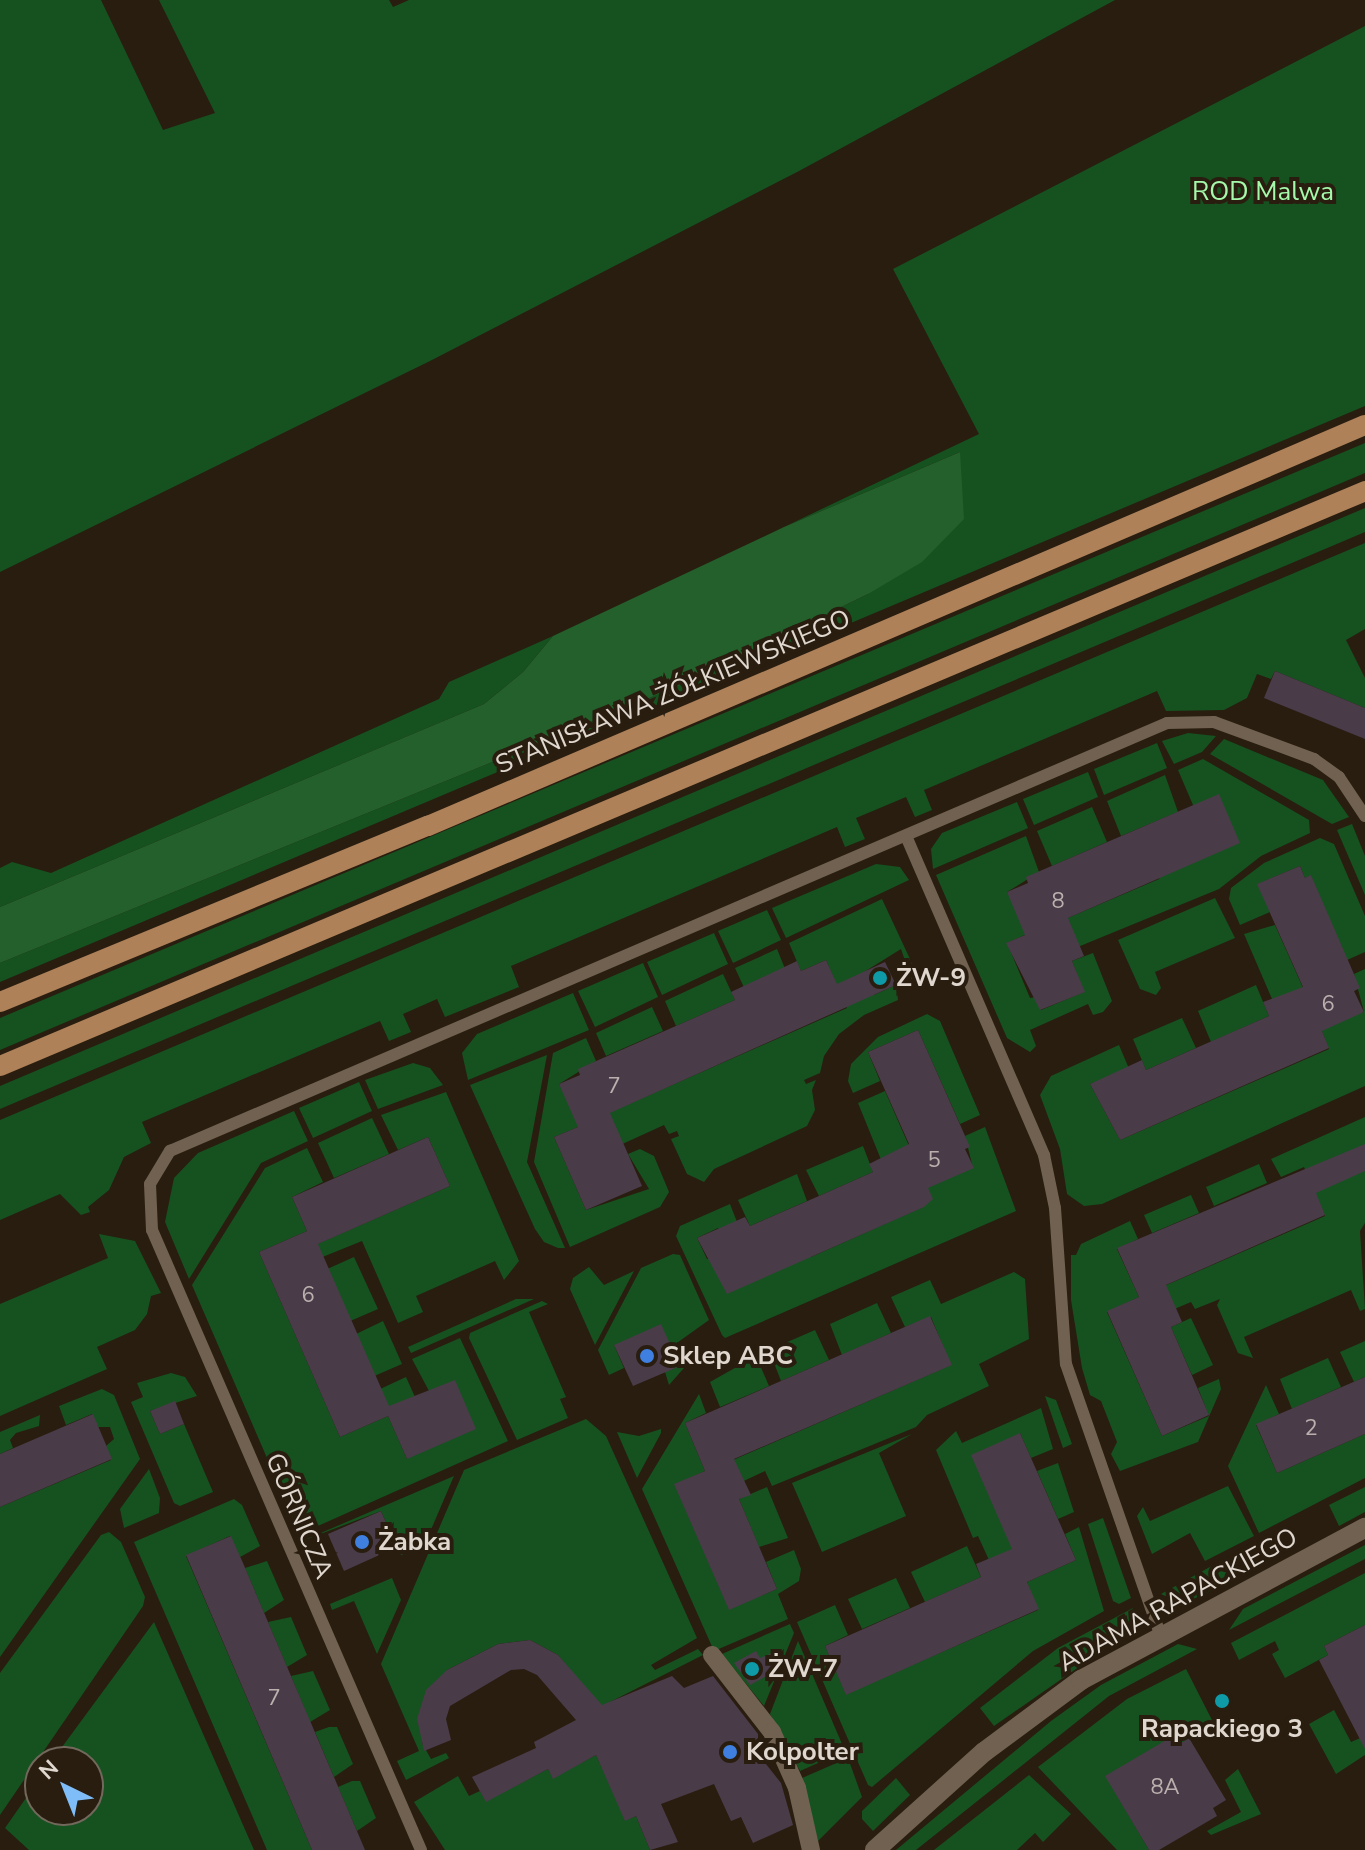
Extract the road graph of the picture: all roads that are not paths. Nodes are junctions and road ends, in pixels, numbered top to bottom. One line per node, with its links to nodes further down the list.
1 (1365, 425): 5 (main road, STANISŁAWA ŻÓŁKIEWSKIEGO)
2 (1365, 491): 6 (main road)
3 (1365, 816): 4 (lane)
4 (906, 836): 8 (lane); 10 (lane, GÓRNICZA)
5 (0, 1002)
6 (0, 1066)
7 (1365, 1528): 8 (street, ADAMA RAPACKIEGO)
8 (1160, 1634): 12 (street, ADAMA RAPACKIEGO)
9 (712, 1655): 11 (street)
10 (421, 1850)
11 (811, 1850)
12 (875, 1850)

